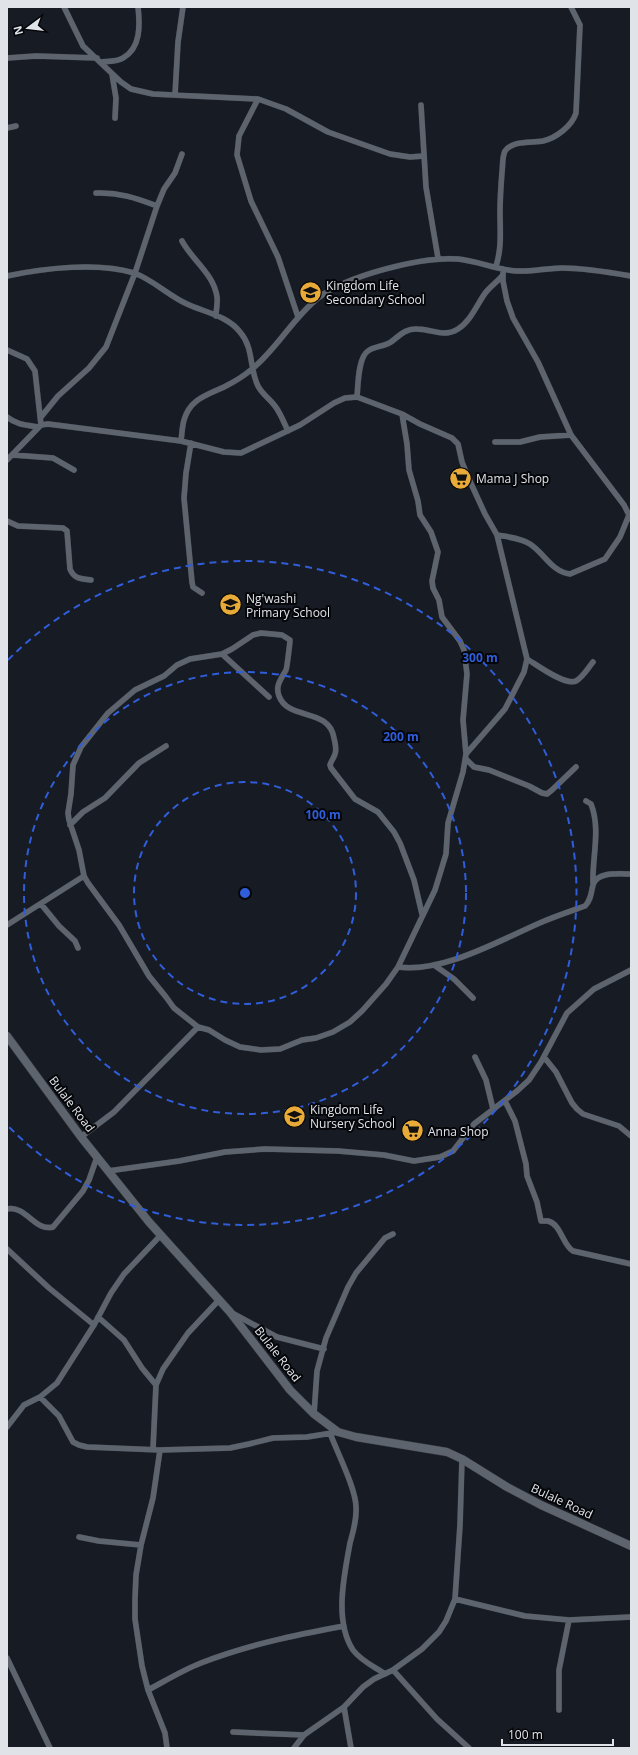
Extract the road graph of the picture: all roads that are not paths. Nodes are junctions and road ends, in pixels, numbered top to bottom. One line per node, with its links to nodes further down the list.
1 (64, 7): 6 (street)
2 (138, 7): 6 (street)
3 (183, 7): 8 (street)
4 (571, 7): 20 (street)
5 (7, 58): 6 (street)
6 (99, 60): 7 (street)
7 (112, 74): 8 (street); 11 (street)
8 (175, 95): 9 (street)
9 (258, 99): 15 (street); 26 (street)
10 (421, 105): 15 (street)
11 (115, 118)
12 (16, 126): 13 (street)
13 (7, 128)
14 (182, 154): 17 (street)
15 (424, 156): 19 (street)
16 (96, 193): 17 (street)
17 (156, 206): 22 (street)
18 (182, 241): 25 (street)
19 (438, 258): 20 (street); 26 (street)
20 (496, 266): 21 (street)
21 (503, 272): 24 (street); 29 (street); 35 (street)
22 (135, 273): 23 (street); 25 (street); 32 (street)
23 (7, 276)
24 (631, 276)
25 (216, 316): 28 (street)
26 (298, 317): 28 (street)
27 (7, 350): 32 (street)
28 (252, 370): 34 (street); 36 (street)
29 (357, 397): 30 (street); 34 (street)
30 (402, 414): 44 (street); 52 (street)
31 (7, 417): 33 (street)
32 (41, 417): 33 (street)
33 (40, 426): 36 (street); 39 (street)
34 (288, 431): 38 (street)
35 (571, 435): 37 (street); 42 (street)
36 (180, 441): 38 (street)
37 (495, 442)
38 (191, 443): 46 (street)
39 (13, 455): 40 (street); 41 (street)
40 (7, 460)
41 (74, 470)
42 (630, 517): 44 (street)
43 (7, 521): 45 (street)
44 (497, 535): 48 (street)
45 (91, 580)
46 (202, 593)
47 (222, 654): 50 (street); 57 (street); 62 (street)
48 (527, 659): 49 (street); 52 (street)
49 (593, 662)
50 (269, 697)
51 (166, 746): 57 (street)
52 (466, 756): 53 (street); 55 (street)
53 (474, 767): 54 (street); 55 (street)
54 (576, 767)
55 (464, 770): 62 (street)
56 (586, 801): 60 (street)
57 (70, 825): 59 (street)
58 (631, 874): 60 (street)
59 (84, 876): 61 (street); 69 (street)
60 (593, 883): 65 (street)
61 (41, 904): 63 (street); 64 (street)
62 (422, 914): 66 (street)
63 (7, 925)
64 (78, 948)
65 (434, 965): 66 (street); 68 (street)
66 (398, 967): 69 (street)
67 (631, 970): 72 (street)
68 (473, 998)
69 (198, 1027): 76 (street)
70 (9, 1042): 76 (street, Bulale Road)
71 (475, 1057): 74 (street)
72 (544, 1057): 73 (street); 75 (street)
73 (505, 1101): 74 (street); 83 (street)
74 (493, 1109): 78 (street)
75 (631, 1136)
76 (81, 1137): 77 (street, Bulale Road)
77 (97, 1157): 78 (street, Bulale Road); 79 (street)
78 (108, 1171): 81 (street, Bulale Road)
79 (7, 1209)
80 (393, 1234): 88 (street)
81 (160, 1236): 84 (street, Bulale Road); 86 (street)
82 (7, 1249): 87 (street)
83 (631, 1264)
84 (219, 1300): 85 (street, Bulale Road); 89 (street)
85 (230, 1312): 88 (street); 91 (street, Bulale Road)
86 (98, 1317): 87 (street); 89 (street)
87 (94, 1325): 90 (street)
88 (324, 1349): 91 (street)
89 (156, 1385): 94 (street)
90 (40, 1396): 92 (street); 94 (street)
91 (314, 1414): 93 (street, Bulale Road)
92 (7, 1427)
93 (334, 1432): 95 (street); 96 (street, Bulale Road); 103 (street)
94 (153, 1449): 95 (street)
95 (160, 1450): 98 (street)
96 (462, 1459): 99 (street, Bulale Road); 100 (street)
97 (78, 1537): 98 (street)
98 (141, 1545): 107 (street)
99 (631, 1546)
100 (455, 1599): 102 (street); 105 (street)
101 (631, 1618): 102 (street)
102 (569, 1620): 109 (street)
103 (344, 1626): 106 (street); 107 (street)
104 (7, 1658): 112 (street)
105 (393, 1670): 106 (street); 116 (street)
106 (385, 1674): 108 (street)
107 (148, 1690): 113 (street)
108 (344, 1707): 111 (street); 115 (street)
109 (558, 1710)
110 (233, 1732): 111 (street)
111 (304, 1735): 114 (street)
112 (50, 1748)
113 (167, 1748)
114 (294, 1748)
115 (351, 1748)
116 (470, 1748)

